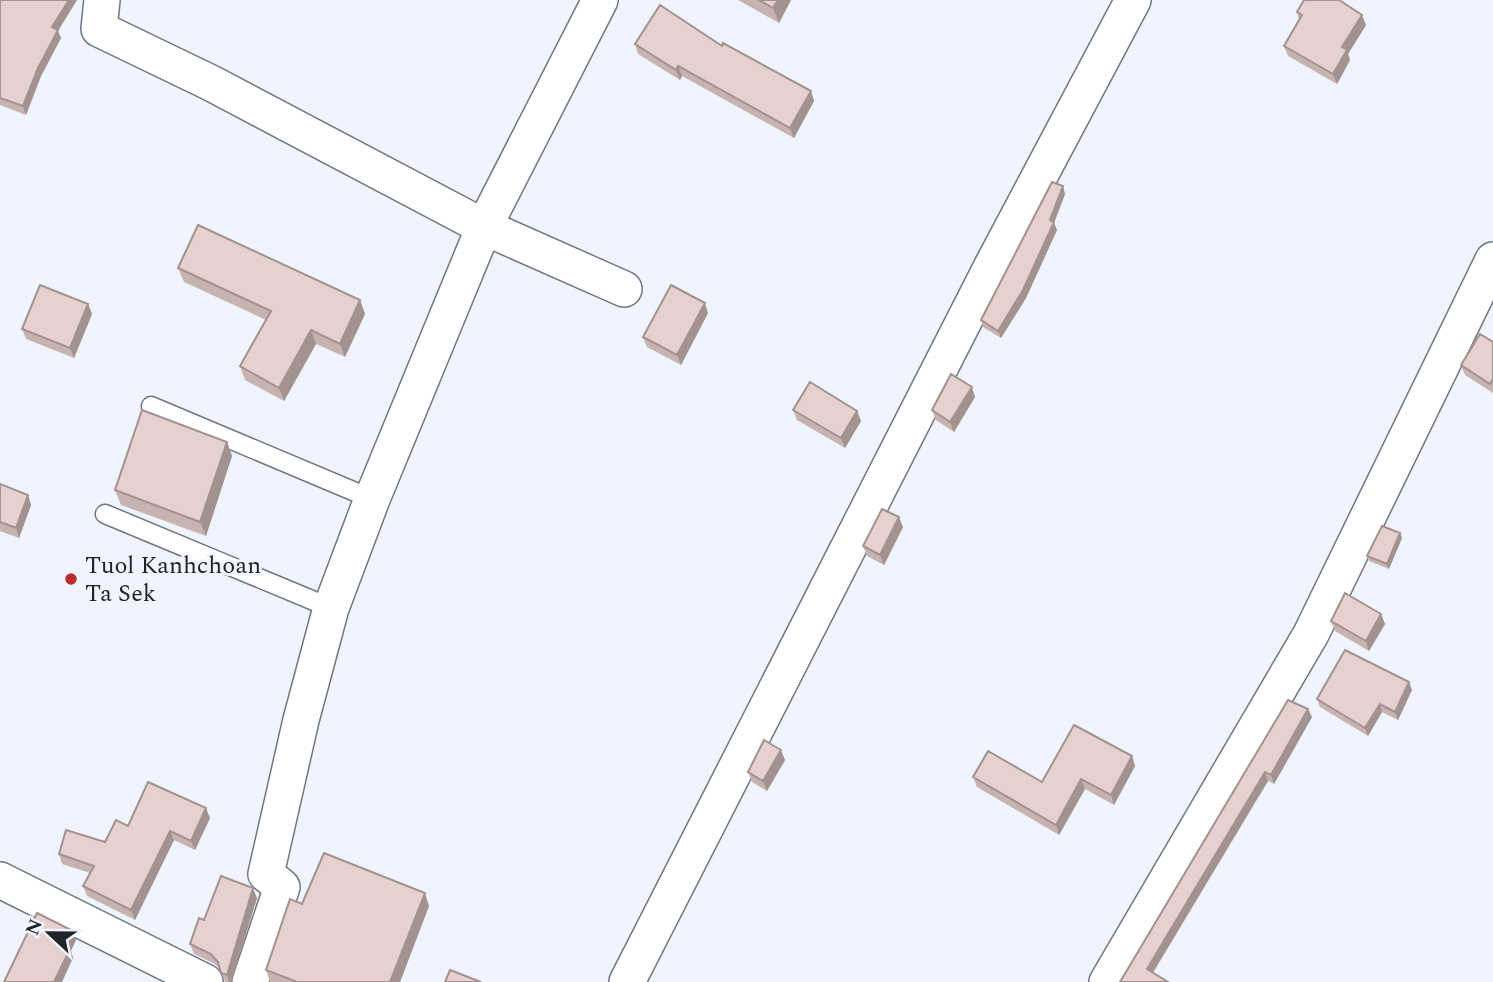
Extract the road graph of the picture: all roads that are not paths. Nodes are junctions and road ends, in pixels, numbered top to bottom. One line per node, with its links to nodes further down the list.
1 (102, 0): 4 (street)
2 (600, 0): 4 (street)
3 (1133, 0): 14 (street)
4 (484, 227): 6 (street); 8 (street)
5 (1493, 260): 15 (street)
6 (624, 289)
7 (151, 406): 8 (lane)
8 (372, 499): 10 (street)
9 (105, 514): 10 (lane)
10 (331, 608): 13 (street)
11 (0, 880): 12 (street)
12 (205, 982)
13 (250, 982)
14 (626, 982)
15 (1107, 982)

